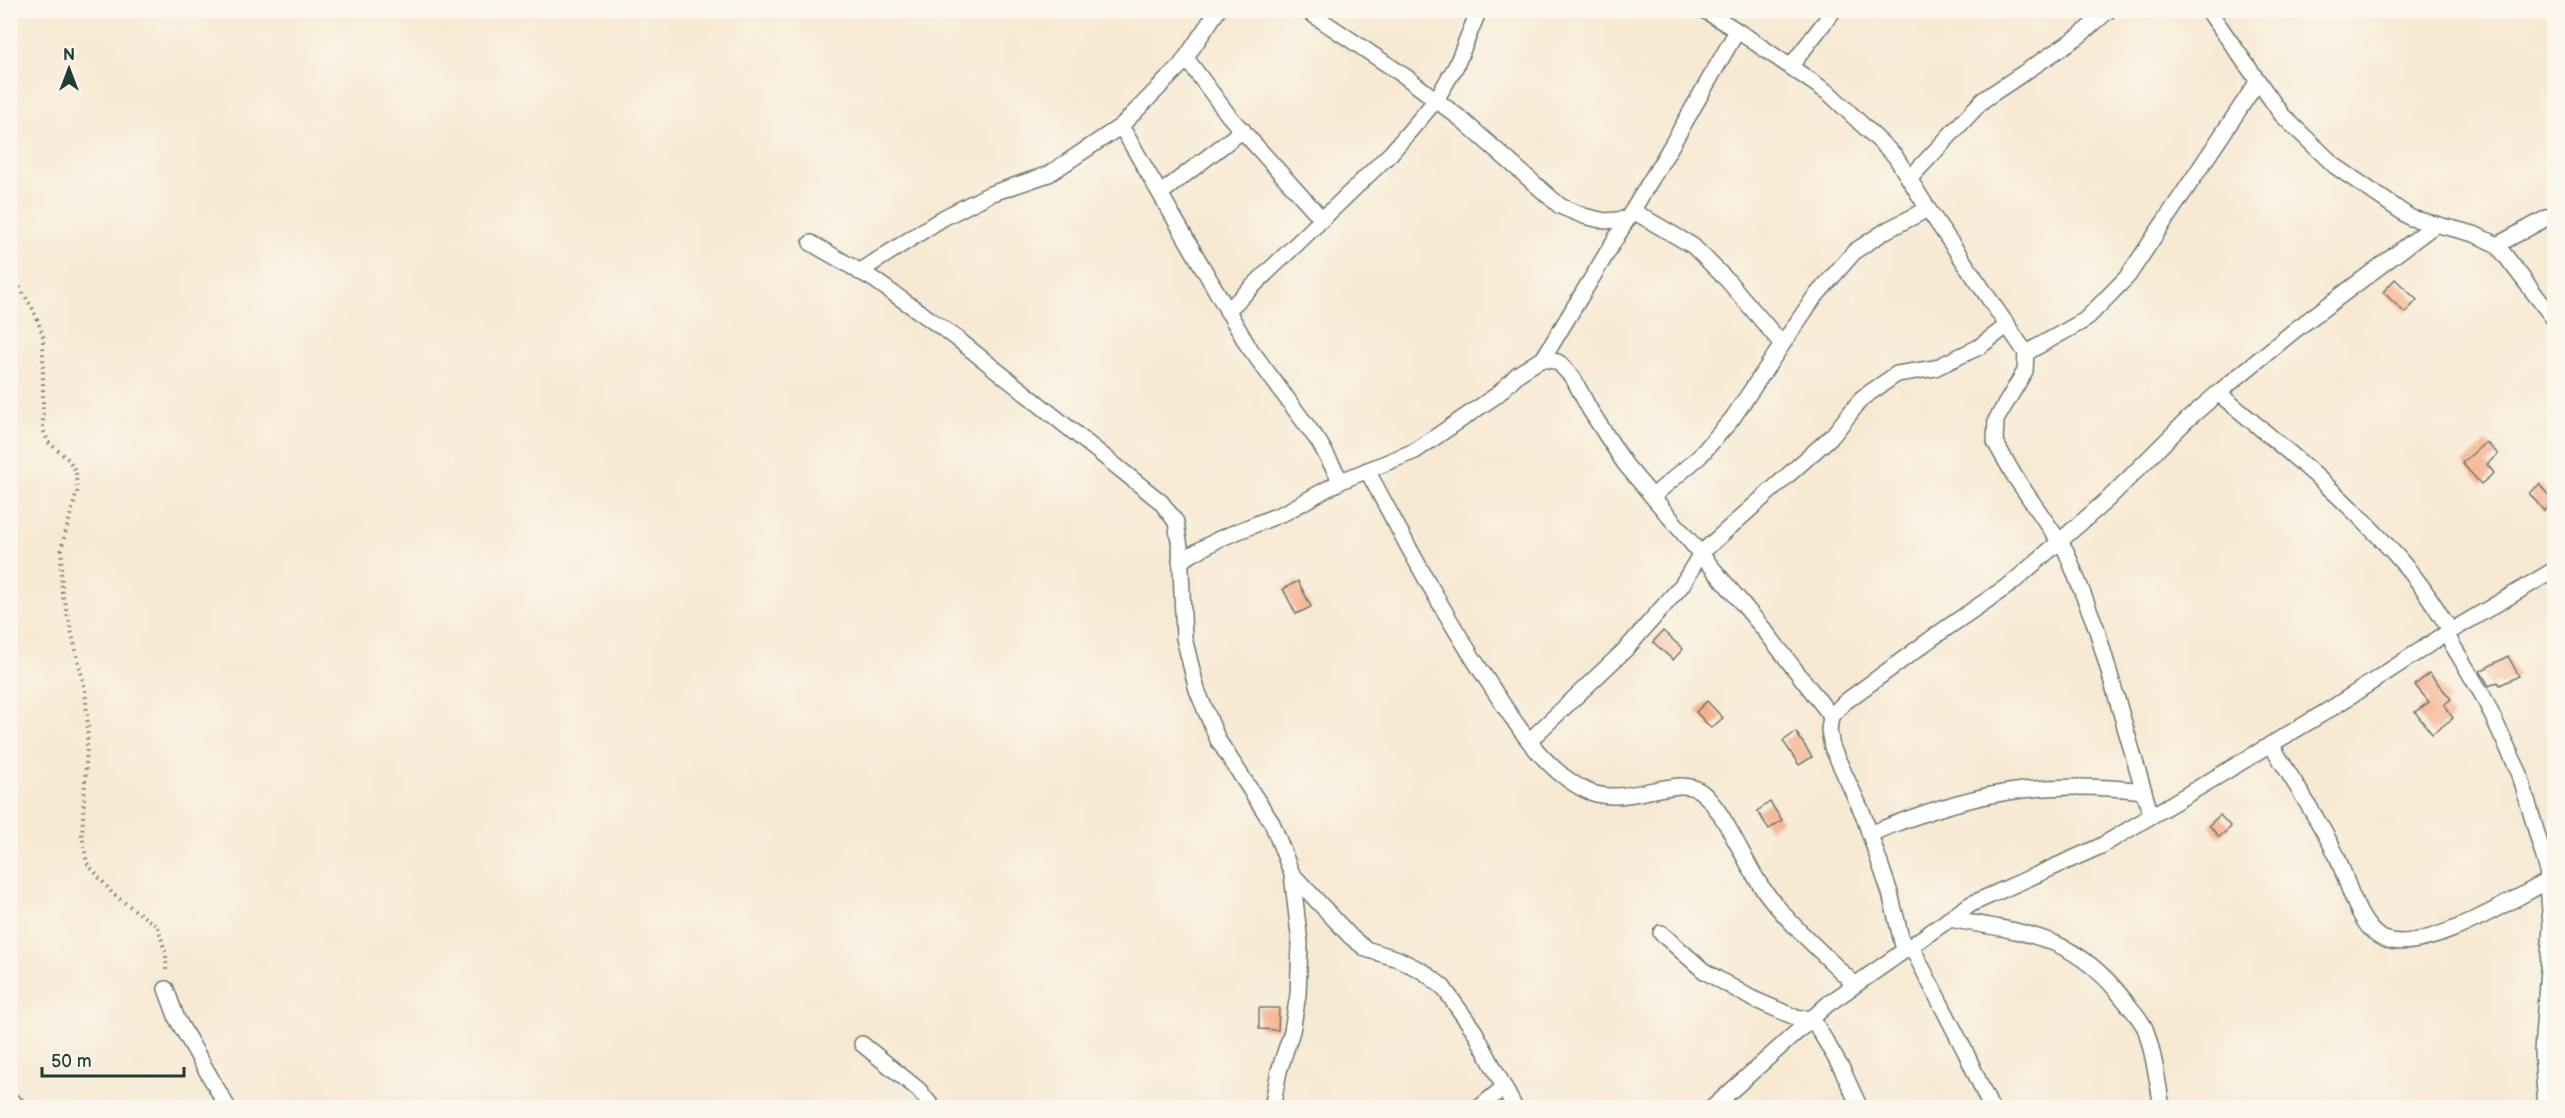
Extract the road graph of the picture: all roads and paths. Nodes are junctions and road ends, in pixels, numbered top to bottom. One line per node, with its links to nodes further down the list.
1 (1306, 10): 12 (street)
2 (1479, 10): 12 (street)
3 (1704, 10): 8 (street)
4 (1833, 10): 10 (street)
5 (2109, 10): 15 (street)
6 (2208, 10): 11 (street)
7 (1211, 13): 9 (street)
8 (1737, 31): 10 (street); 19 (street)
9 (1186, 58): 13 (street); 14 (street)
10 (1790, 67): 15 (street)
11 (2258, 81): 21 (street); 30 (street)
12 (1436, 100): 19 (street); 20 (street)
13 (1121, 126): 16 (street); 25 (street)
14 (1243, 130): 16 (street); 20 (street)
15 (1909, 179): 17 (street)
16 (1161, 193): 26 (street)
17 (1928, 209): 28 (street); 29 (street)
18 (2554, 214): 23 (street)
19 (1630, 215): 29 (street); 31 (street)
20 (1322, 219): 26 (street)
21 (2436, 224): 23 (street); 32 (street)
22 (811, 243): 25 (street)
23 (2497, 245): 27 (street)
24 (10, 272): 53 (path)
25 (860, 272): 38 (street)
26 (1227, 311): 34 (street)
27 (2554, 319)
28 (2008, 325): 30 (street); 37 (street)
29 (1782, 344): 35 (street)
30 (2026, 353): 36 (street)
31 (1543, 359): 33 (street); 35 (street)
32 (2218, 393): 36 (street); 40 (street)
33 (1367, 470): 34 (street); 42 (street)
34 (1341, 481): 38 (street)
35 (1653, 496): 37 (street)
36 (2060, 542): 41 (street); 44 (street)
37 (1701, 554): 41 (street); 42 (street)
38 (1180, 561): 47 (street)
39 (2554, 570): 40 (street)
40 (2449, 633): 43 (street); 48 (street)
41 (1831, 716): 46 (street)
42 (1530, 740): 52 (street)
43 (2271, 744): 45 (street); 48 (street)
44 (2144, 791): 45 (street); 46 (street)
45 (2151, 816): 49 (street)
46 (1870, 834): 51 (street)
47 (1292, 874): 56 (street); 61 (street)
48 (2550, 888): 68 (street)
49 (1949, 919): 51 (street); 67 (street)
50 (1661, 933): 54 (street)
51 (1908, 948): 52 (street); 66 (street)
52 (1855, 985): 54 (street)
53 (166, 989): 59 (street)
54 (1812, 1018): 64 (street); 65 (street)
55 (862, 1044): 60 (street)
56 (1504, 1087): 62 (street); 63 (street)
57 (10, 1100): 58 (street)
58 (21, 1107)
59 (228, 1107)
60 (933, 1107)
61 (1272, 1107)
62 (1479, 1107)
63 (1515, 1107)
64 (1712, 1107)
65 (1860, 1107)
66 (1991, 1107)
67 (2162, 1107)
68 (2546, 1107)

